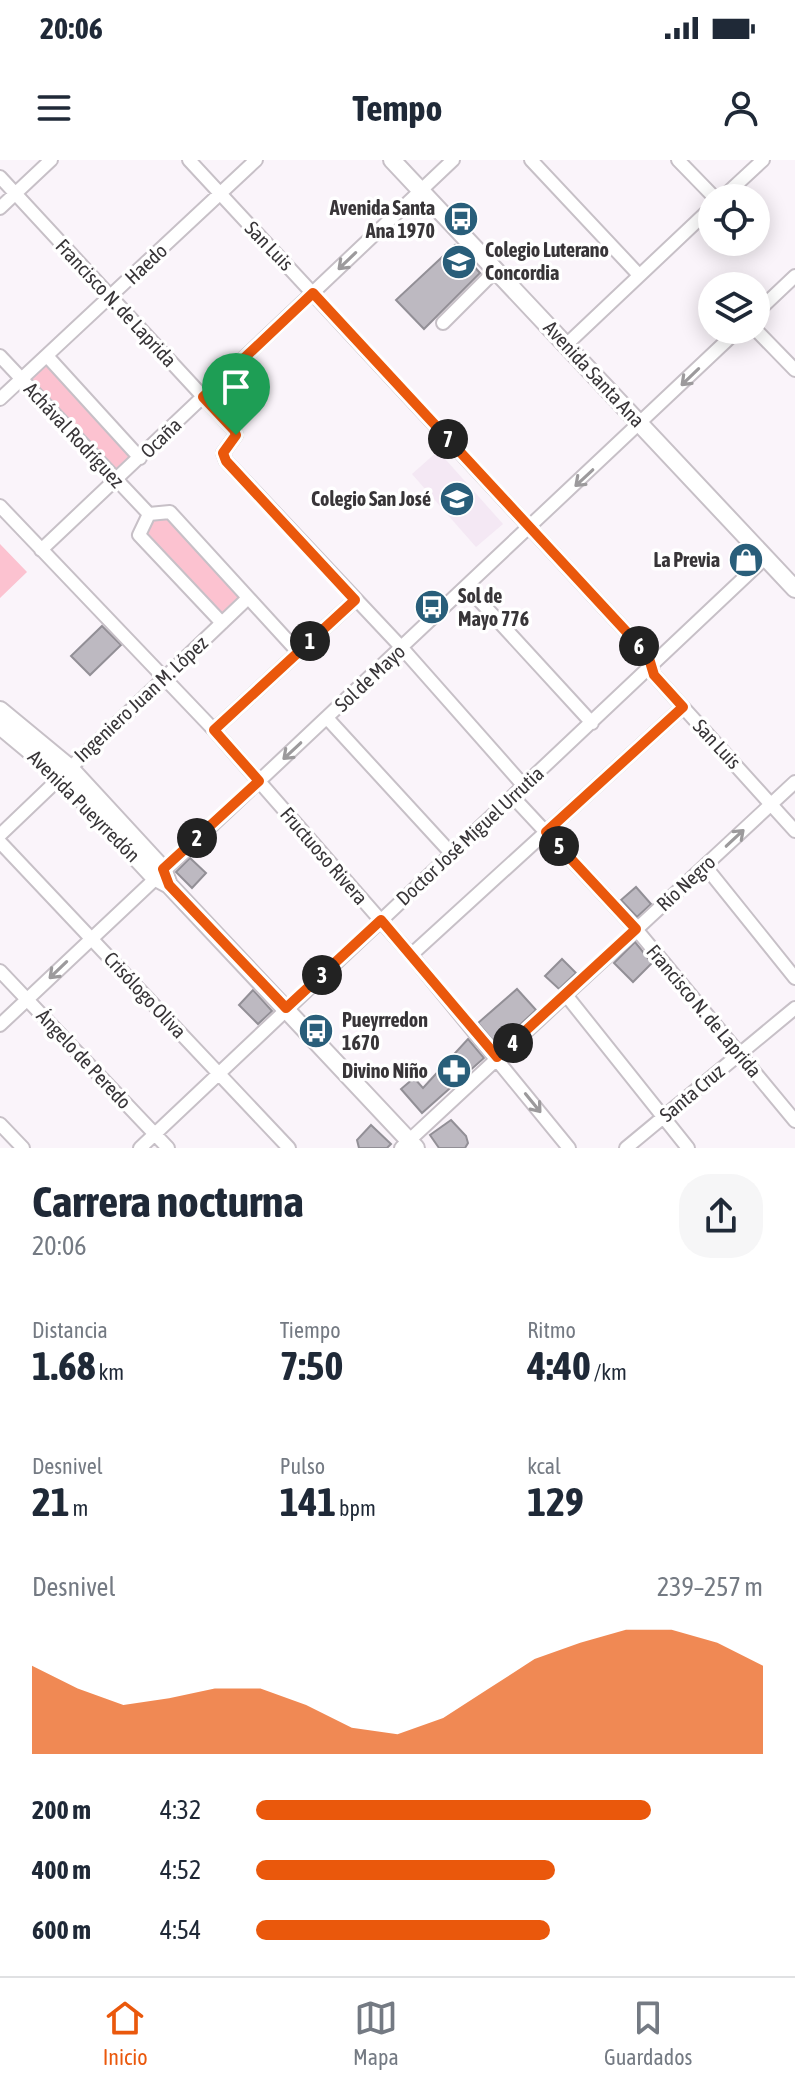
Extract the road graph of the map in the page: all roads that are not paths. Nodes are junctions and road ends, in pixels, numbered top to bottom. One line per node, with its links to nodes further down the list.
1 (51, 160): 13 (street)
2 (189, 160): 14 (street, San Luis)
3 (256, 160): 14 (street, Haedo)
4 (392, 160): 12 (main road, Avenida Santa Ana)
5 (453, 160): 12 (street, Ocaña)
6 (531, 160): 18 (street)
7 (678, 160): 10 (street)
8 (763, 160): 11 (street)
9 (0, 177): 13 (street, Francisco N. de Laprida)
10 (701, 184)
11 (737, 184)
12 (421, 190): 17 (main road, Avenida Santa Ana); 20 (street, Ocaña, one-way to 20)
13 (15, 194): 15 (street); 21 (street, Francisco N. de Laprida)
14 (220, 195): 20 (street, San Luis); 21 (street, Haedo)
15 (0, 208)
16 (698, 220): 18 (street)
17 (496, 270): 23 (street); 26 (main road, Avenida Santa Ana)
18 (639, 275): 26 (street)
19 (795, 276): 22 (street)
20 (313, 293): 31 (street, Ocaña); 38 (street, San Luis)
21 (111, 297): 28 (street, Haedo); 31 (street, Francisco N. de Laprida)
22 (770, 300)
23 (443, 323)
24 (724, 344): 33 (street, Sol de Mayo, one-way to 33)
25 (770, 344): 29 (street)
26 (566, 345): 33 (main road, Avenida Santa Ana)
27 (0, 356): 30 (street, Achával Rodríguez)
28 (47, 356): 30 (street, Haedo); 34 (street)
29 (795, 370)
30 (22, 380): 32 (street, Haedo); 35 (street, Achával Rodríguez)
31 (203, 397): 34 (street, Ocaña); 44 (street, Francisco N. de Laprida)
32 (0, 399)
33 (641, 424): 38 (street, Sol de Mayo, one-way to 38); 40 (main road, Avenida Santa Ana)
34 (140, 458): 35 (street, Ocaña)
35 (117, 480): 37 (street, Achával Rodríguez); 39 (street, Ocaña)
36 (0, 506): 39 (street, Fructuoso Rivera)
37 (149, 514): 43 (street, Achával Rodríguez); 45 (street)
38 (530, 529): 41 (street, Sol de Mayo); 48 (street, San Luis)
39 (41, 550): 49 (street, Fructuoso Rivera)
40 (766, 557): 42 (main road, Avenida Santa Ana); 48 (street, Doctor José Miguel Urrutia)
41 (468, 588): 46 (street, Sol de Mayo); 53 (street)
42 (795, 589)
43 (248, 598): 45 (street, Ingeniero Juan M. López); 47 (street, Achával Rodríguez)
44 (355, 600): 46 (street, Francisco N. de Laprida); 47 (street)
45 (222, 623): 49 (street, Ingeniero Juan M. López)
46 (402, 648): 52 (street, Sol de Mayo); 59 (street, Francisco N. de Laprida)
47 (298, 652): 55 (street)
48 (650, 667): 50 (street, San Luis); 53 (street, Doctor José Miguel Urrutia)
49 (164, 678): 55 (street, Fructuoso Rivera); 56 (street, Ingeniero Juan M. López)
50 (683, 707): 61 (street, San Luis); 63 (street)
51 (0, 710): 56 (main road, Avenida Pueyrredón)
52 (327, 718): 57 (street, Sol de Mayo, one-way to 57); 66 (street)
53 (592, 723): 59 (street, Doctor José Miguel Urrutia)
54 (0, 726): 56 (main road, Avenida Pueyrredón)
55 (214, 730): 57 (street, Fructuoso Rivera)
56 (64, 771): 64 (street, Ingeniero Juan M. López); 68 (main road, Avenida Pueyrredón)
57 (259, 781): 68 (street, Sol de Mayo); 69 (street, Fructuoso Rivera)
58 (795, 782): 61 (street, Río Negro)
59 (524, 786): 60 (street, Doctor José Miguel Urrutia)
60 (513, 797): 63 (street, Francisco N. de Laprida); 66 (street, Doctor José Miguel Urrutia)
61 (772, 803): 62 (street, San Luis); 67 (street, Río Negro, one-way to 61)
62 (795, 831)
63 (546, 832): 70 (street, Francisco N. de Laprida); 72 (street)
64 (0, 835)
65 (0, 842): 71 (street, Crisólogo Oliva)
66 (451, 853): 69 (street, Doctor José Miguel Urrutia)
67 (705, 866): 70 (street, Río Negro); 74 (street)
68 (162, 877): 71 (street, Sol de Mayo); 77 (main road, Avenida Pueyrredón)
69 (381, 920): 72 (street, Fructuoso Rivera); 77 (street, Doctor José Miguel Urrutia)
70 (636, 929): 75 (street, Río Negro); 80 (street, Francisco N. de Laprida)
71 (91, 938): 76 (street, Sol de Mayo, one-way to 76); 82 (street, Crisólogo Oliva)
72 (411, 955): 81 (street, Fructuoso Rivera)
73 (0, 971): 76 (street, Ángelo de Peredo)
74 (795, 978)
75 (566, 995): 81 (street, Río Negro); 83 (street)
76 (27, 1000): 79 (street, Sol de Mayo); 86 (street, Ángelo de Peredo)
77 (286, 1008): 82 (street, Doctor José Miguel Urrutia); 87 (main road, Avenida Pueyrredón)
78 (795, 1008): 80 (street, Santa Cruz)
79 (0, 1025)
80 (739, 1053): 83 (street, Santa Cruz); 84 (street, Francisco N. de Laprida)
81 (497, 1057): 87 (street, Río Negro); 92 (street, Fructuoso Rivera, one-way to 92)
82 (218, 1073): 86 (street, Doctor José Miguel Urrutia); 91 (street, Crisólogo Oliva)
83 (664, 1118): 93 (street, Santa Cruz); 94 (street)
84 (795, 1121)
85 (0, 1124): 88 (street)
86 (154, 1134): 89 (street, Doctor José Miguel Urrutia); 90 (street, Ángelo de Peredo)
87 (409, 1145)
88 (23, 1148)
89 (140, 1148)
90 (168, 1148)
91 (289, 1148)
92 (569, 1148)
93 (626, 1148)
94 (688, 1148)

